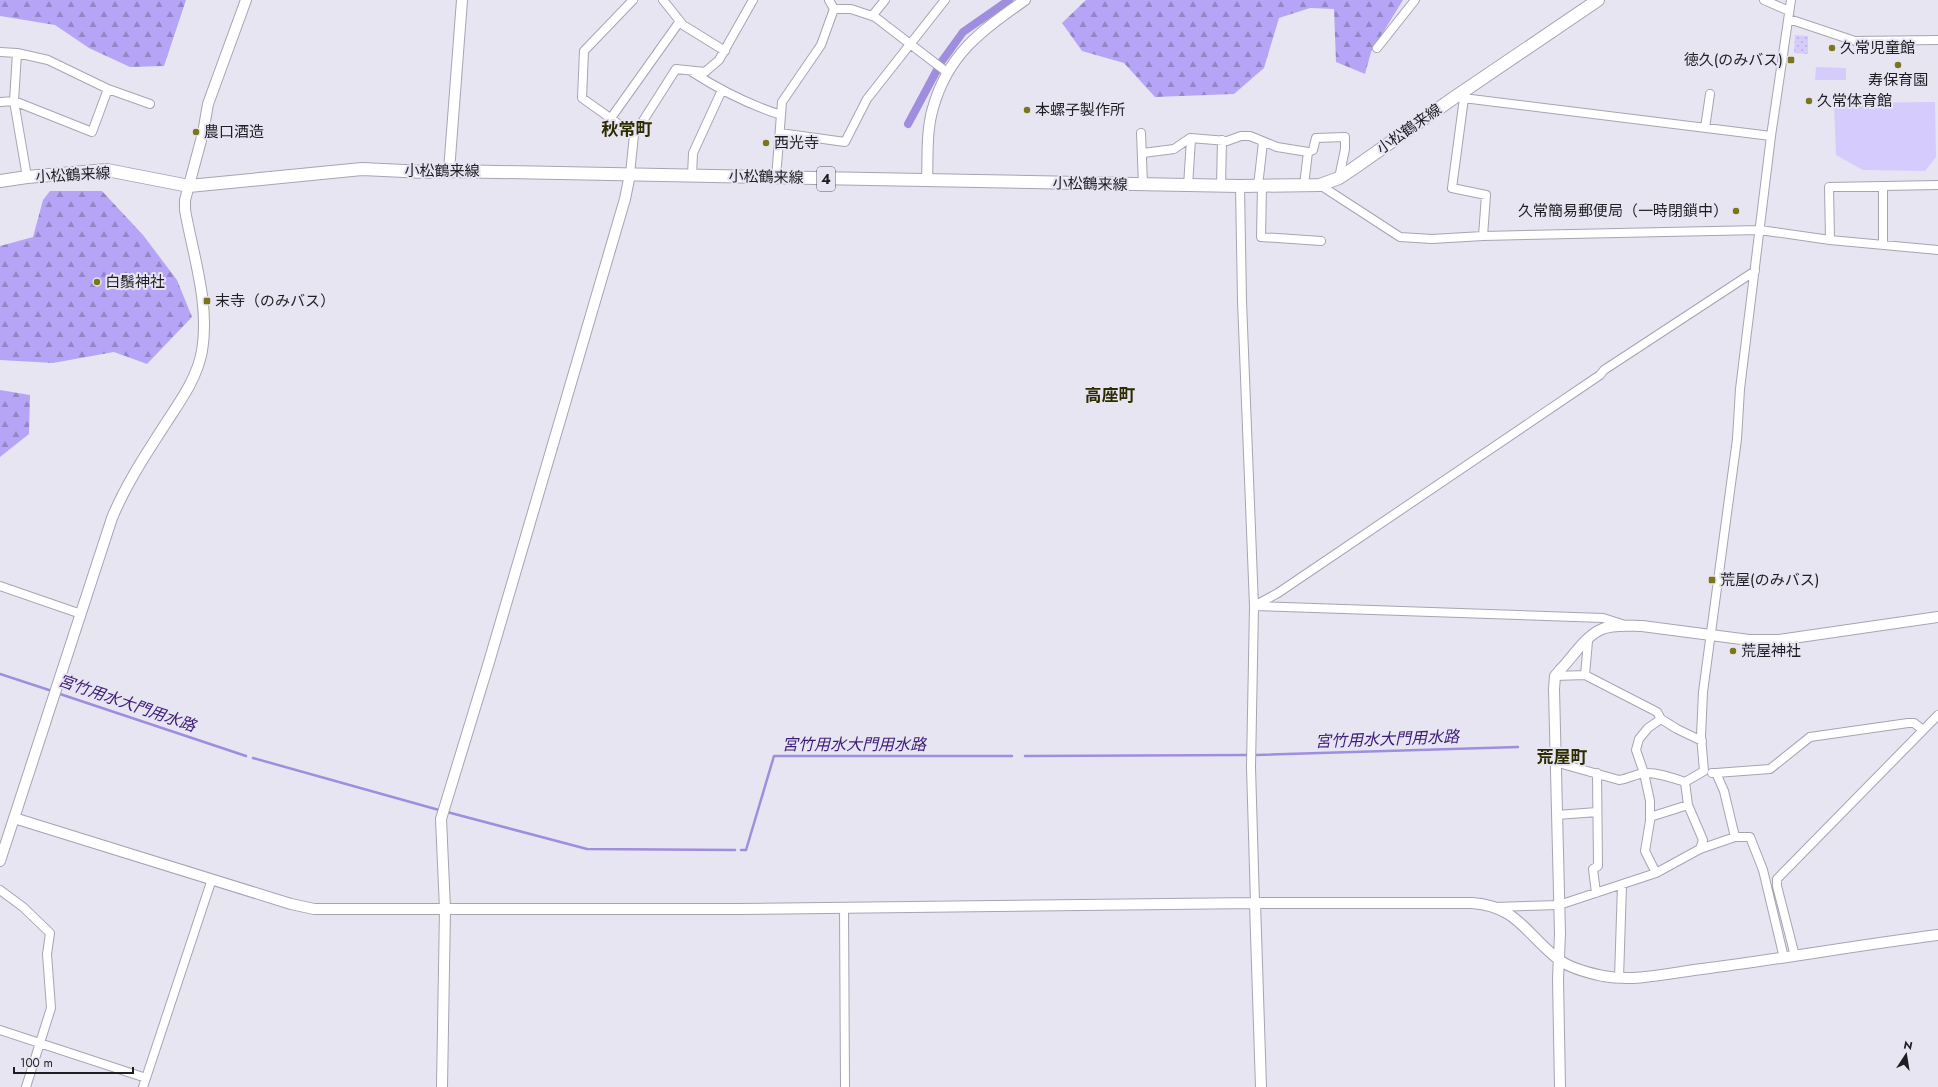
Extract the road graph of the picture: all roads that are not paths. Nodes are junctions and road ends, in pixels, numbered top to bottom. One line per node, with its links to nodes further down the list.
1 (246, 0): 57 (street)
2 (462, 0): 45 (street)
3 (633, 0): 34 (street)
4 (663, 0): 17 (street)
5 (753, 0): 21 (street)
6 (829, 0): 14 (street)
7 (885, 0): 16 (street)
8 (945, 0): 19 (street)
9 (1025, 0): 25 (street)
10 (1416, 0): 20 (street)
11 (1598, 0): 29 (main road, 小松鶴来線 / 4)
12 (1764, 0): 15 (street)
13 (1791, 0): 15 (street)
14 (834, 9): 16 (street); 33 (street)
15 (1789, 15): 18 (street); 39 (street)
16 (872, 16): 19 (street)
17 (680, 21): 21 (street); 34 (street)
18 (1938, 40)
19 (911, 43): 25 (street); 36 (street)
20 (1377, 48)
21 (725, 51): 24 (street)
22 (0, 52): 23 (street)
23 (17, 53): 26 (street); 30 (street)
24 (690, 71): 27 (street); 38 (street)
25 (948, 73): 52 (street)
26 (108, 89): 30 (street); 32 (street)
27 (722, 90): 33 (street); 47 (street)
28 (1710, 94): 35 (street)
29 (1459, 98): 35 (street); 50 (main road, 小松鶴来線 / 4); 64 (street)
30 (14, 101): 31 (street); 48 (street)
31 (0, 102)
32 (150, 104)
33 (781, 115): 36 (street)
34 (611, 118): 38 (street)
35 (1705, 128): 39 (street)
36 (780, 133): 49 (street)
37 (1141, 133): 44 (street)
38 (634, 135): 46 (street)
39 (1771, 136): 63 (street)
40 (1191, 138): 41 (street); 44 (street); 58 (street)
41 (1222, 140): 42 (street); 59 (street)
42 (1263, 142): 43 (street); 61 (street)
43 (1308, 152): 50 (street); 54 (street)
44 (1143, 153): 53 (street)
45 (449, 171): 46 (main road, 小松鶴来線 / 4); 57 (main road, 小松鶴来線 / 4)
46 (630, 174): 47 (main road, 小松鶴来線 / 4); 106 (street)
47 (692, 176): 49 (main road, 小松鶴来線 / 4)
48 (27, 177): 51 (main road, 小松鶴来線 / 4); 57 (main road, 小松鶴来線 / 4)
49 (776, 178): 52 (main road, 小松鶴来線 / 4)
50 (1339, 178): 55 (main road, 小松鶴来線 / 4)
51 (0, 181)
52 (927, 181): 53 (main road, 小松鶴来線 / 4)
53 (1143, 185): 58 (main road, 小松鶴来線 / 4)
54 (1304, 185): 55 (main road, 小松鶴来線 / 4); 61 (main road, 小松鶴来線 / 4)
55 (1320, 185): 64 (street)
56 (1938, 185): 62 (street)
57 (189, 186): 72 (street)
58 (1188, 186): 59 (main road, 小松鶴来線 / 4)
59 (1221, 186): 60 (main road, 小松鶴来線 / 4)
60 (1240, 186): 61 (main road, 小松鶴来線 / 4); 71 (street)
61 (1260, 186): 66 (street)
62 (1883, 186): 65 (street); 67 (street)
63 (1760, 230): 64 (street); 65 (street); 69 (street)
64 (1483, 236)
65 (1830, 240): 67 (street)
66 (1321, 241)
67 (1883, 245): 68 (street)
68 (1938, 250)
69 (1755, 271): 71 (street); 75 (street)
70 (0, 586): 72 (street)
71 (1254, 606): 74 (street); 102 (street)
72 (81, 614): 93 (street)
73 (1938, 617): 75 (street)
74 (1625, 626): 75 (street); 76 (street)
75 (1711, 636): 82 (street)
76 (1588, 641): 77 (street); 78 (street)
77 (1585, 675): 78 (street); 80 (street)
78 (1555, 676): 83 (street)
79 (1938, 715): 81 (street)
80 (1660, 719): 82 (street); 86 (street)
81 (1924, 730): 87 (street); 108 (street)
82 (1702, 740): 84 (street)
83 (1555, 762): 85 (street); 91 (street)
84 (1704, 771): 87 (street); 88 (street)
85 (1597, 773): 86 (street); 90 (street)
86 (1644, 773): 88 (street); 92 (street)
87 (1716, 773): 94 (street)
88 (1685, 782): 89 (street)
89 (1688, 805): 92 (street); 95 (street)
90 (1597, 812): 91 (street); 101 (street)
91 (1556, 815): 103 (street)
92 (1650, 816): 97 (street)
93 (14, 818): 96 (street); 98 (street)
94 (1735, 837): 95 (street); 109 (street)
95 (1700, 849): 97 (street)
96 (0, 861)
97 (1656, 873): 99 (street)
98 (212, 879): 106 (street); 114 (street)
99 (1622, 884): 101 (street); 111 (street)
100 (0, 890): 113 (street)
101 (1596, 893): 103 (street)
102 (1254, 903): 104 (street); 105 (street); 119 (street)
103 (1559, 905): 104 (street); 110 (street)
104 (1493, 907): 110 (street)
105 (844, 908): 106 (street); 118 (street)
106 (444, 909): 117 (street)
107 (1938, 935): 108 (street)
108 (1795, 956): 109 (street)
109 (1784, 958): 111 (street)
110 (1559, 960): 111 (street); 120 (street)
111 (1619, 978)
112 (0, 1030): 113 (street)
113 (40, 1044): 114 (street); 115 (street)
114 (146, 1078): 116 (street)
115 (26, 1087)
116 (143, 1087)
117 (442, 1087)
118 (845, 1087)
119 (1261, 1087)
120 (1560, 1087)

